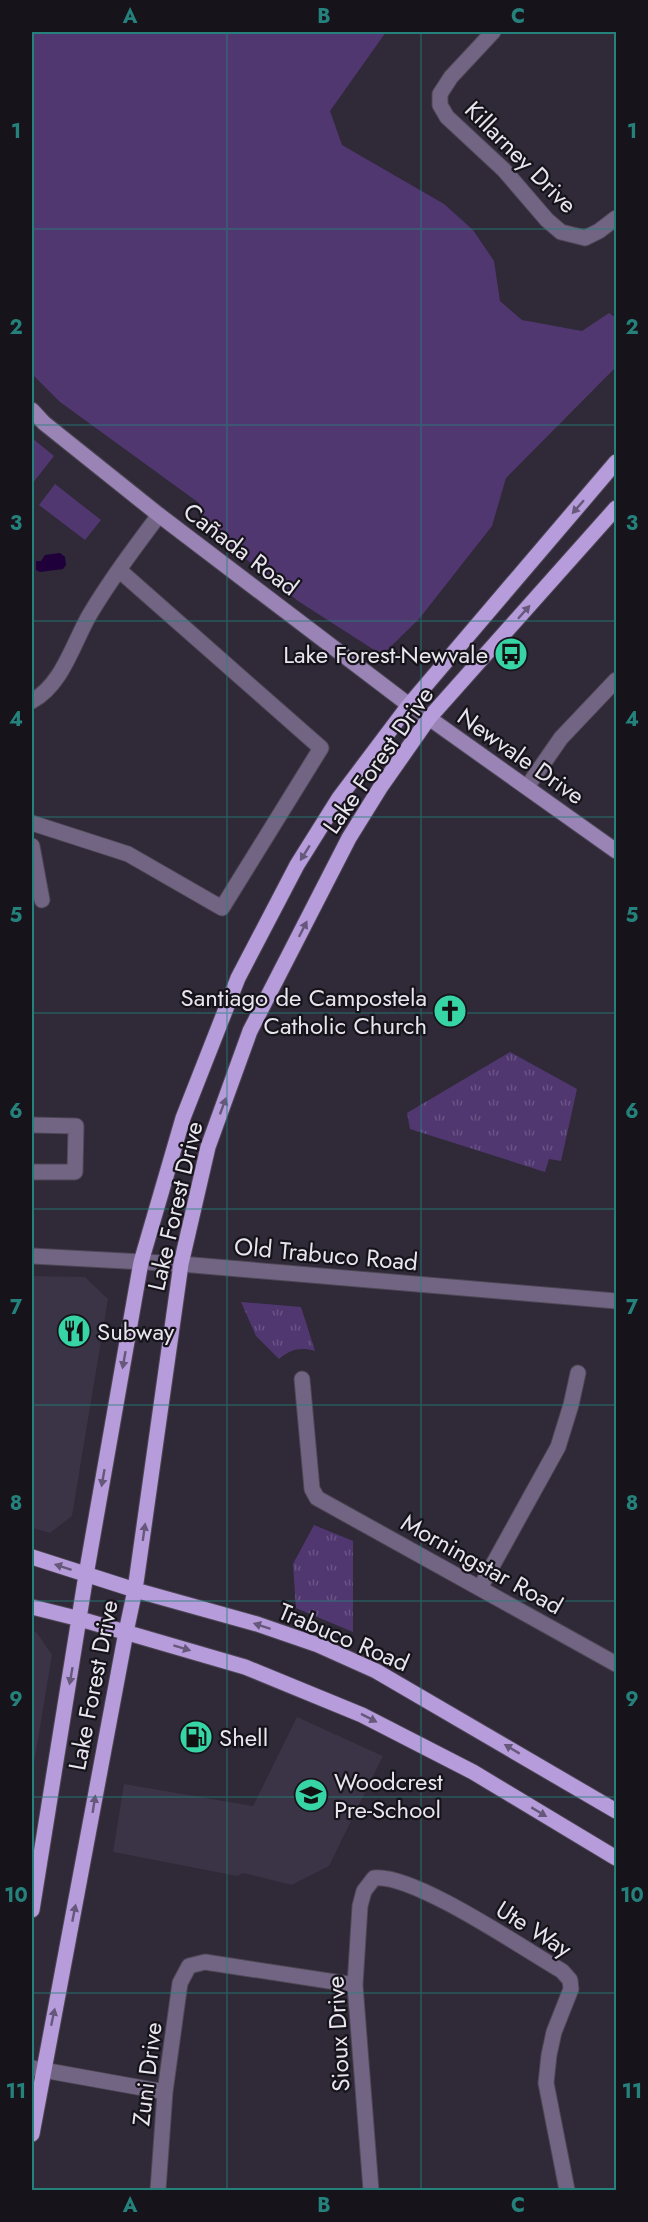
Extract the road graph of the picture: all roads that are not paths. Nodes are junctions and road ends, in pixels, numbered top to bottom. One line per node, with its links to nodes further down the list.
1 (493, 32): 2 (street, Killarney Drive)
2 (616, 218)
3 (32, 410): 6 (street, Cañada Road)
4 (616, 462): 10 (main road, Lake Forest Drive, one-way to 10)
5 (616, 507): 11 (main road, Lake Forest Drive, one-way to 5)
6 (159, 515): 7 (street); 10 (street, Cañada Road)
7 (119, 570): 9 (street); 13 (street)
8 (616, 680): 12 (street)
9 (32, 701)
10 (409, 705): 11 (street, Cañada Road); 20 (main road, Lake Forest Drive, one-way to 20)
11 (429, 718): 12 (street, Newvale Drive); 21 (main road, Lake Forest Drive, one-way to 11)
12 (527, 787): 15 (street, Newvale Drive)
13 (32, 823)
14 (32, 846): 16 (street)
15 (616, 851)
16 (42, 900)
17 (32, 1125): 18 (street)
18 (32, 1172)
19 (32, 1256): 20 (street, Old Trabuco Road)
20 (141, 1262): 21 (street, Old Trabuco Road); 26 (main road, Lake Forest Drive, one-way to 26)
21 (181, 1264): 22 (street, Old Trabuco Road); 28 (main road, Lake Forest Drive, one-way to 21)
22 (616, 1301)
23 (578, 1373): 27 (street)
24 (302, 1379): 27 (street, Morningstar Road)
25 (32, 1557): 26 (main road, Trabuco Road, one-way to 25)
26 (86, 1575): 28 (main road, Trabuco Road); 30 (main road, Lake Forest Drive)
27 (480, 1588): 32 (street, Morningstar Road)
28 (135, 1590): 31 (main road, Lake Forest Drive); 33 (main road, Trabuco Road, one-way to 28)
29 (32, 1607): 30 (main road)
30 (80, 1618): 31 (main road); 36 (main road, Lake Forest Drive, one-way to 36)
31 (126, 1632): 34 (main road, one-way to 34); 38 (main road, Lake Forest Drive, one-way to 31)
32 (616, 1664)
33 (616, 1811)
34 (614, 1854)
35 (374, 1878): 37 (street, Sioux Drive); 43 (street, Ute Way)
36 (32, 1910)
37 (355, 1985): 39 (street, Zuni Drive); 42 (street, Sioux Drive)
38 (37, 2069): 39 (street); 40 (main road, Lake Forest Drive)
39 (165, 2092): 41 (street, Zuni Drive)
40 (32, 2134)
41 (158, 2190)
42 (371, 2190)
43 (567, 2190)

